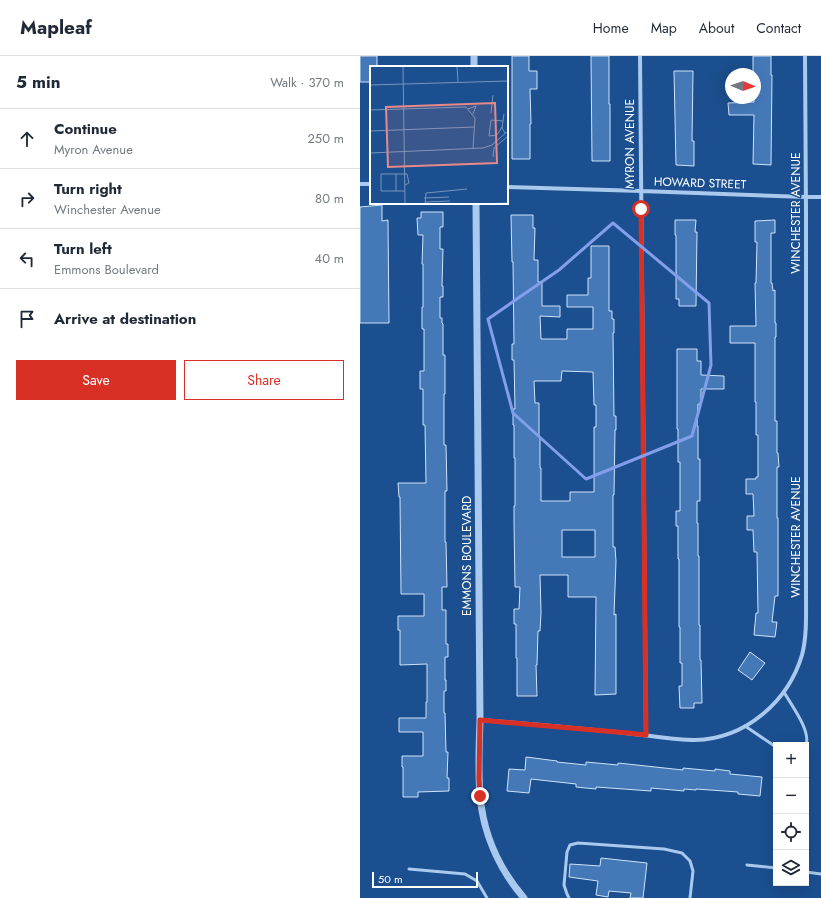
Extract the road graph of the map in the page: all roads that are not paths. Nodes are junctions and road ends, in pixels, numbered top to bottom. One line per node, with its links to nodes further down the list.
1 (640, 56): 4 (street, MYRON AVENUE)
2 (805, 56): 5 (street, WINCHESTER AVENUE)
3 (508, 187): 4 (street, HOWARD STREET)
4 (641, 191): 5 (street, HOWARD STREET); 11 (street, MYRON AVENUE)
5 (806, 197): 6 (street, HOWARD STREET); 8 (street, WINCHESTER AVENUE)
6 (821, 197)
7 (476, 204): 9 (street, EMMONS BOULEVARD)
8 (784, 692): 10 (street, WINCHESTER AVENUE); 12 (lane)
9 (480, 720): 11 (street, WINCHESTER AVENUE); 20 (street, EMMONS BOULEVARD)
10 (745, 726): 11 (street, WINCHESTER AVENUE); 13 (lane)
11 (646, 735)
12 (807, 742)
13 (773, 745)
14 (747, 864): 15 (lane)
15 (773, 868)
16 (409, 869): 19 (lane)
17 (809, 872): 18 (lane)
18 (821, 874)
19 (487, 898)
20 (524, 898)
21 (569, 898): 22 (lane)
22 (690, 898)

